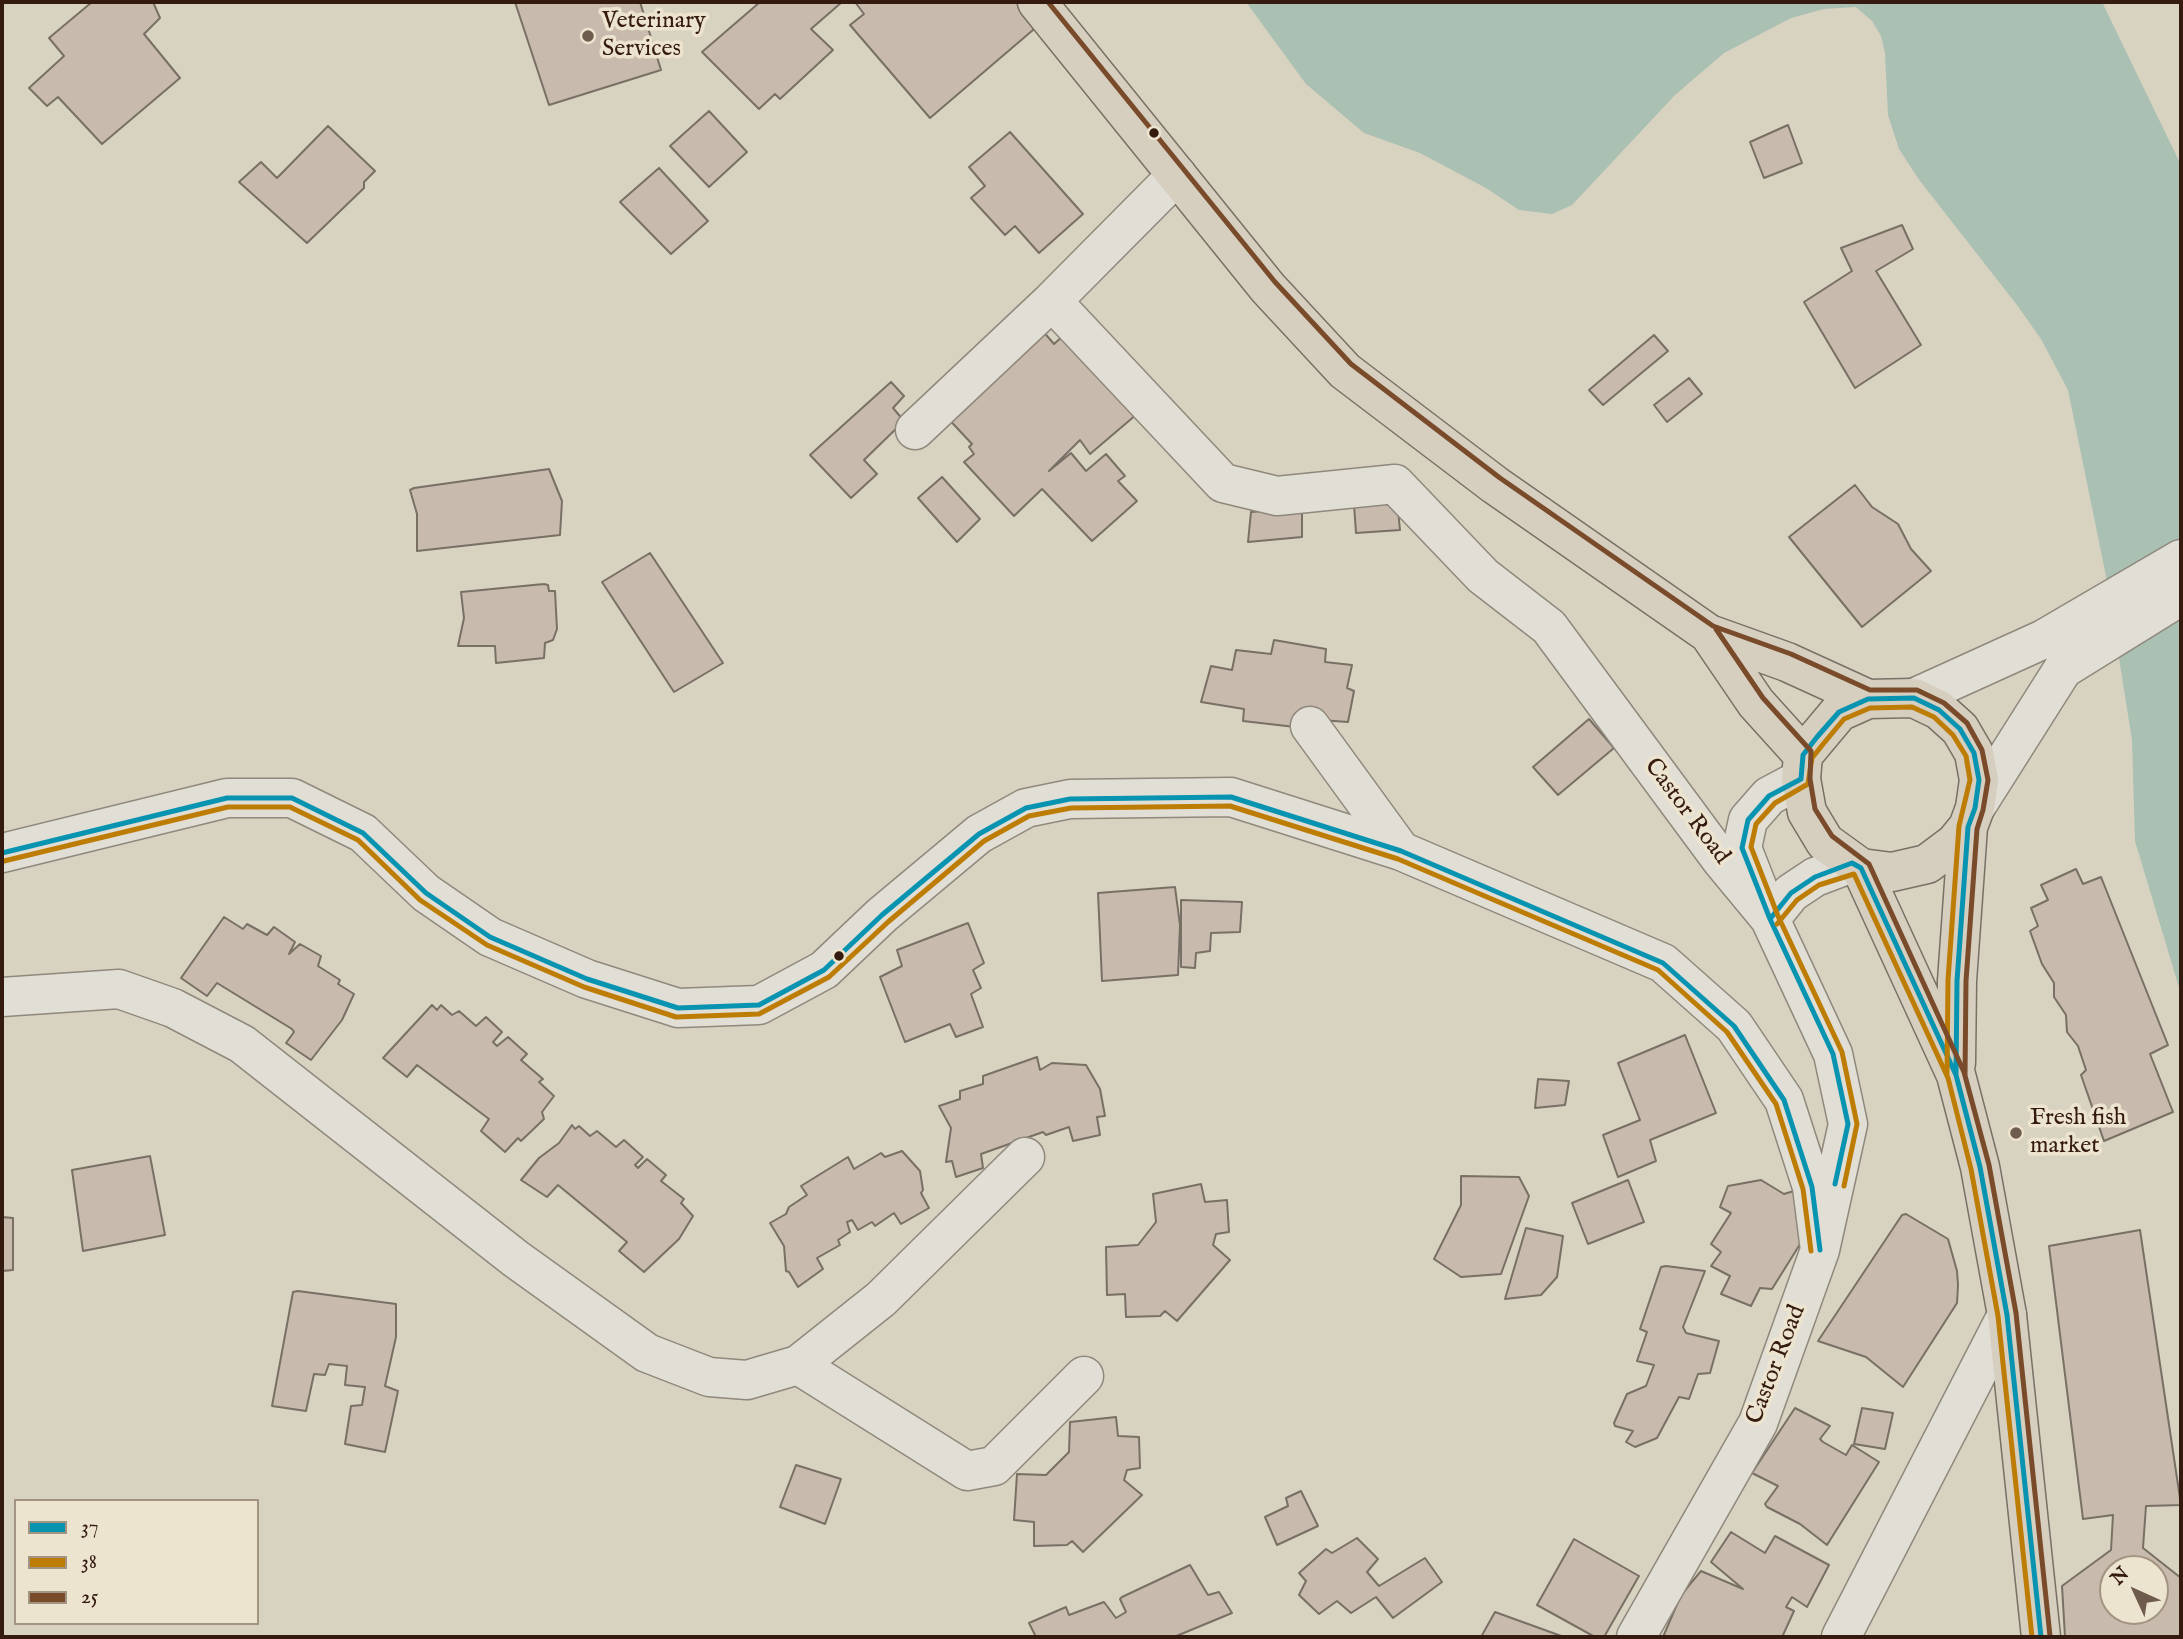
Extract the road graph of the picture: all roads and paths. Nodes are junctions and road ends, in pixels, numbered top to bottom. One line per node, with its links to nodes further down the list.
1 (1037, 2): 2 (main road)
2 (1177, 175): 3 (street); 7 (main road)
3 (1052, 301): 4 (street); 17 (street, Castor Road)
4 (915, 430)
5 (2181, 559): 8 (street)
6 (2181, 596): 8 (street)
7 (1709, 634): 10 (main road); 12 (main road)
8 (2053, 654): 9 (street); 13 (street)
9 (1914, 698): 10 (main road); 13 (main road)
10 (1868, 699): 12 (main road)
11 (1310, 726): 14 (street)
12 (1802, 767): 16 (main road); 17 (street)
13 (1972, 817): 16 (main road); 19 (main road)
14 (1401, 851): 15 (street); 21 (street)
15 (2, 853)
16 (1857, 865): 17 (street); 19 (main road)
17 (1770, 919): 21 (street, Castor Road)
18 (2, 997): 23 (street)
19 (1956, 1075): 22 (main road)
20 (1025, 1157): 23 (street)
21 (1820, 1250): 25 (street, Castor Road)
22 (2007, 1315): 26 (street); 27 (main road)
23 (798, 1365): 24 (street)
24 (1084, 1376)
25 (1636, 1637)
26 (1841, 1637)
27 (2041, 1637)

